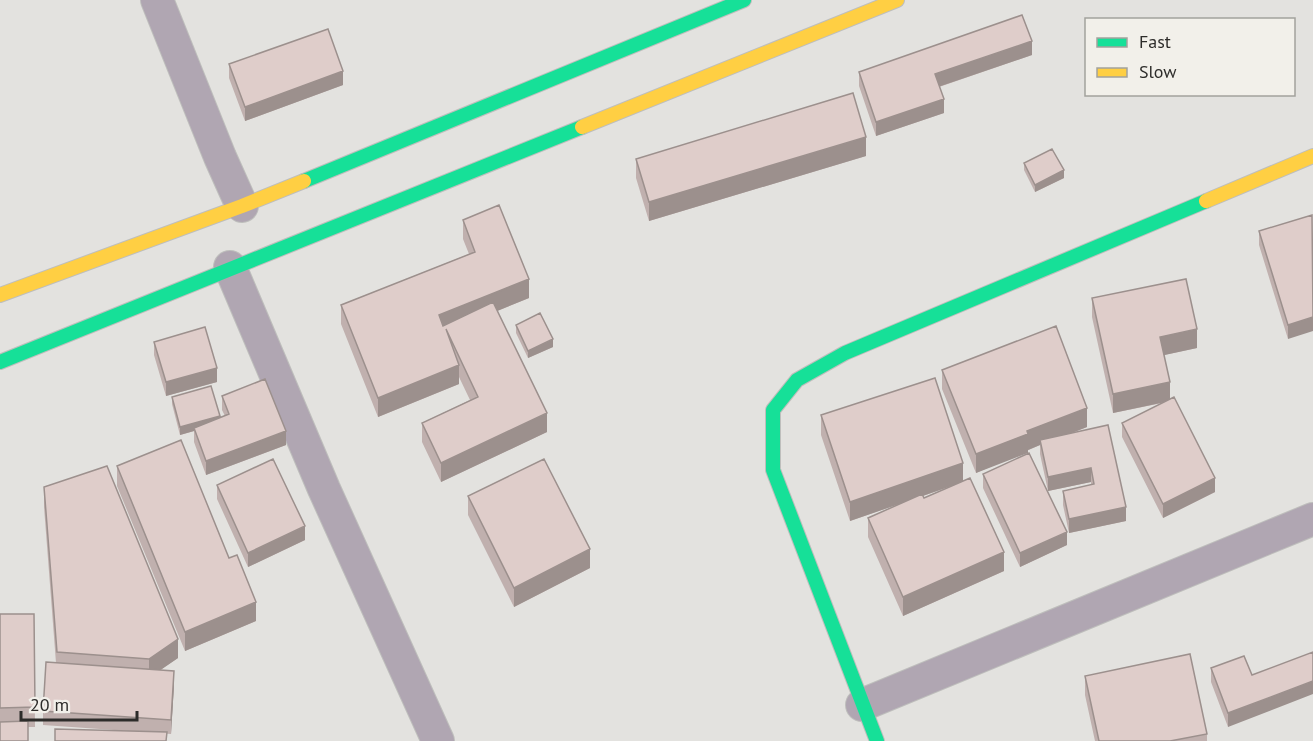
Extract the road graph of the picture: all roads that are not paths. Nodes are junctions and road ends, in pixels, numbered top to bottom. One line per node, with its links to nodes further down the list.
1 (157, 0): 5 (street)
2 (744, 0): 5 (main road)
3 (897, 0): 6 (main road)
4 (1313, 156): 10 (main road)
5 (242, 206): 7 (main road)
6 (230, 267): 8 (main road); 11 (street)
7 (0, 295)
8 (0, 362)
9 (1313, 519): 10 (street)
10 (862, 705): 12 (main road)
11 (438, 741)
12 (877, 741)

